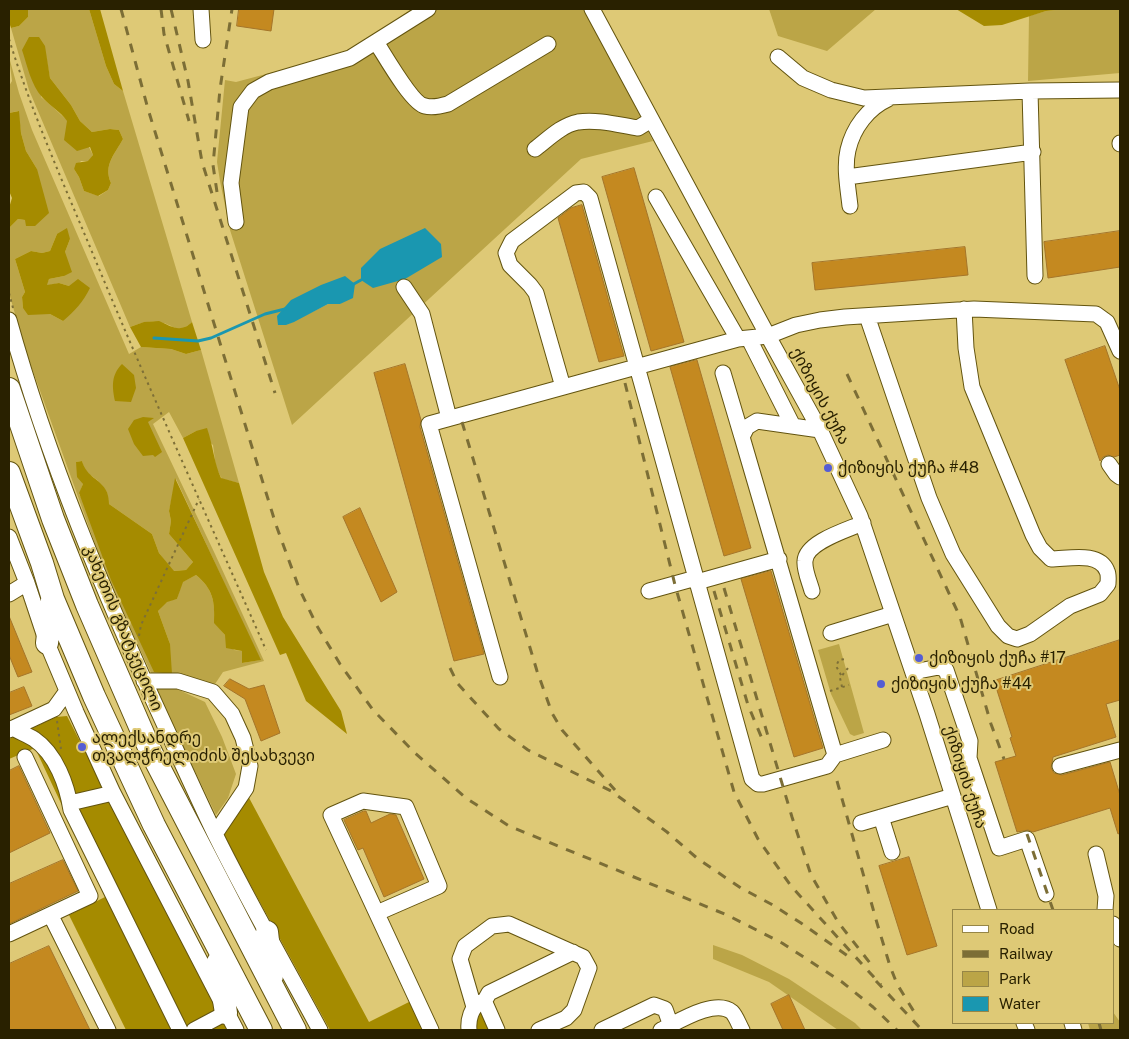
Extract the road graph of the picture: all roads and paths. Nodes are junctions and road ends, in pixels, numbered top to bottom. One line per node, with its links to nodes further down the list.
1 (201, 9): 5 (street)
2 (428, 9): 6 (street)
3 (592, 9): 12 (street, ქიზიყის ქუჩა)
4 (9, 39): 38 (path)
5 (203, 40)
6 (376, 42): 7 (street); 18 (street)
7 (548, 44)
8 (778, 57): 11 (street)
9 (1120, 90): 10 (street)
10 (1030, 92): 11 (street); 14 (street)
11 (894, 97): 15 (street)
12 (651, 120): 13 (street); 24 (street, ქიზიყის ქუჩა)
13 (535, 149)
14 (1033, 152): 15 (street); 19 (street)
15 (847, 178): 17 (street)
16 (656, 197): 25 (street)
17 (850, 206)
18 (236, 222)
19 (1035, 276)
20 (404, 287): 31 (street)
21 (964, 309): 22 (street); 22 (street); 26 (street)
22 (867, 316): 24 (street)
23 (9, 320): 58 (street, კახეთის გზატკეცილი)
24 (768, 336): 25 (street); 33 (street, ქიზიყის ქუჩა)
25 (744, 338): 27 (street); 32 (street)
26 (1120, 350)
27 (637, 366): 29 (street); 29 (street); 42 (street)
28 (723, 373): 34 (street)
29 (563, 387): 31 (street)
30 (9, 389): 91 (highway, კახეთის გზატკეცილი)
31 (449, 418): 57 (street)
32 (793, 426): 33 (street); 34 (street)
33 (820, 430): 39 (street, ქიზიყის ქუჩა)
34 (742, 437): 41 (street)
35 (1109, 464): 37 (street)
36 (9, 473): 47 (highway)
37 (1120, 476)
38 (199, 498): 50 (path); 52 (path)
39 (863, 523): 45 (street); 48 (street, ქიზიყის ქუჩა)
40 (9, 537): 43 (street)
41 (779, 559): 42 (street); 62 (street)
42 (697, 580): 44 (street); 69 (street)
43 (27, 583): 46 (street); 51 (street)
44 (649, 591)
45 (812, 592)
46 (9, 594)
47 (52, 599): 51 (highway); 89 (highway)
48 (893, 614): 49 (street); 55 (street, ქიზიყის ქუჩა)
49 (831, 633)
50 (139, 639)
51 (47, 643): 61 (street)
52 (266, 650)
53 (845, 659): 56 (path)
54 (848, 668): 56 (path)
55 (912, 672): 73 (street, ქიზიყის ქუჩა); 80 (street)
56 (841, 675): 60 (path)
57 (500, 677)
58 (144, 681): 77 (street, კახეთის გზატკეცილი); 77 (street)
59 (849, 685): 60 (path)
60 (842, 687): 62 (path)
61 (67, 691): 63 (street); 64 (street)
62 (818, 694): 69 (street)
63 (54, 709): 64 (street); 65 (street); 68 (path)
64 (76, 712): 72 (street)
65 (11, 729): 74 (street)
66 (883, 740): 69 (street)
67 (1120, 750): 71 (street)
68 (62, 753)
69 (835, 755)
70 (26, 758): 84 (street)
71 (1060, 766)
72 (113, 793): 74 (street); 93 (street)
73 (953, 796): 75 (street); 81 (street, ქიზიყის ქუჩა)
74 (70, 803): 96 (street)
75 (881, 817): 76 (street); 78 (street)
76 (861, 823)
77 (215, 834): 86 (street, კახეთის გზატკეცილი)
78 (892, 852)
79 (1096, 854): 82 (street)
80 (1046, 894)
81 (989, 909)
82 (1105, 909)
83 (376, 912): 83 (street); 101 (street)
84 (51, 916): 87 (street); 95 (street)
85 (1114, 926): 88 (street)
86 (267, 932): 91 (highway); 100 (street, კახეთის გზატკეცილი)
87 (9, 934)
88 (1120, 939)
89 (215, 944): 93 (highway); 98 (highway)
90 (573, 952): 92 (street); 92 (street); 104 (street)
91 (274, 989): 99 (highway, კახეთის გზატკეცილი)
92 (479, 1004): 102 (street); 103 (street)
93 (231, 1022): 97 (street)
94 (666, 1028): 105 (street); 106 (street)
95 (108, 1030)
96 (180, 1030)
97 (194, 1030)
98 (261, 1030)
99 (295, 1030)
100 (320, 1030)
101 (431, 1030)
102 (469, 1030)
103 (497, 1030)
104 (539, 1030)
105 (602, 1030)
106 (742, 1030)

